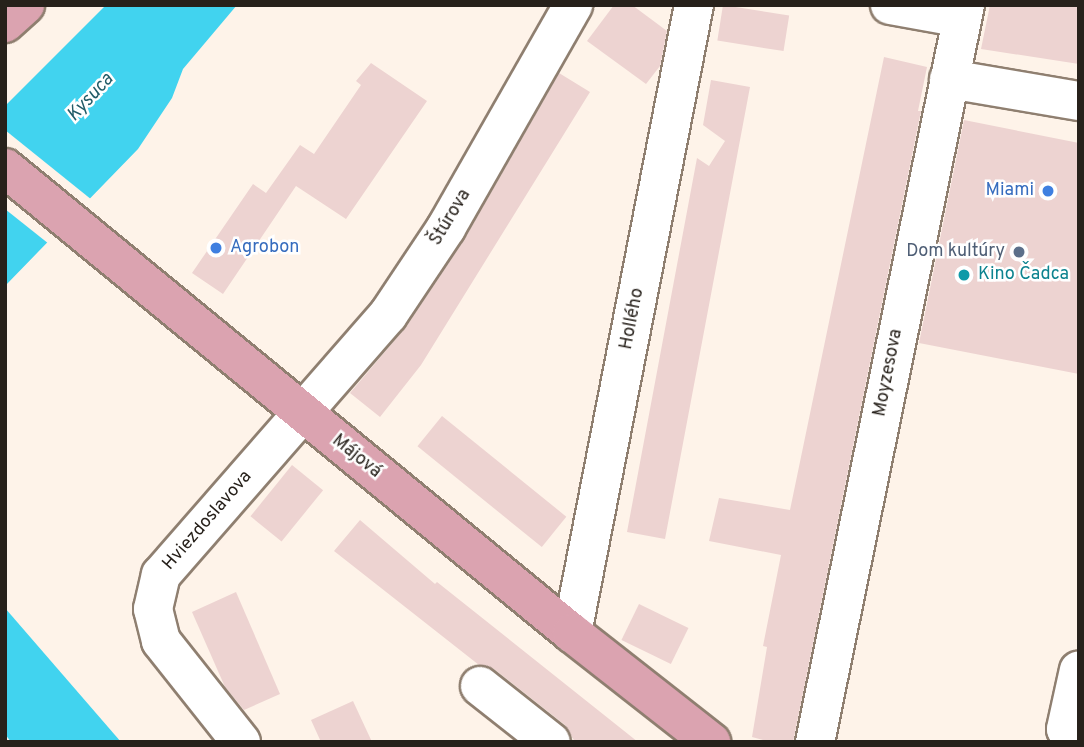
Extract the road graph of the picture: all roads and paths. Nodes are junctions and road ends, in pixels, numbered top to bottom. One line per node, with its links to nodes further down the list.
1 (25, 5): 6 (main road)
2 (573, 5): 10 (street, Štúrova)
3 (694, 5): 11 (street, Hollého)
4 (890, 5): 5 (street)
5 (963, 12): 7 (street, Moyzesova)
6 (5, 23)
7 (949, 79): 8 (street); 17 (street, Moyzesova)
8 (1079, 101)
9 (5, 168): 10 (main road, Májová)
10 (302, 413): 11 (main road, Májová); 15 (street, Hviezdoslavova)
11 (572, 633): 14 (main road, Májová)
12 (1079, 670): 18 (street)
13 (480, 687): 16 (street)
14 (695, 737)
15 (242, 742)
16 (551, 742)
17 (815, 742)
18 (1072, 742)

